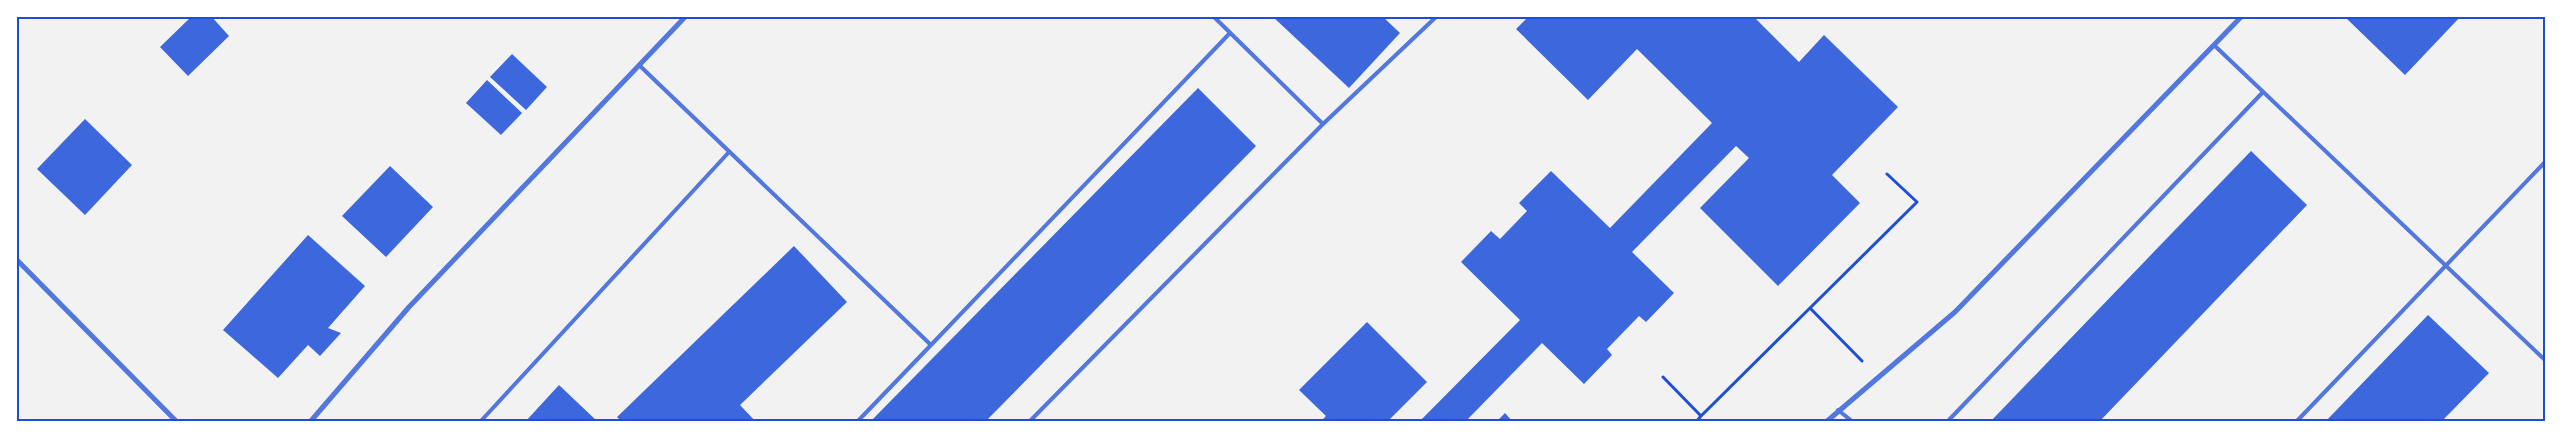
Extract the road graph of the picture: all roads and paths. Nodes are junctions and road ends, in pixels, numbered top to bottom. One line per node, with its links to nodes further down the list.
1 (686, 16): 7 (street)
2 (1213, 16): 5 (lane)
3 (1437, 16): 9 (lane)
4 (2242, 16): 6 (street)
5 (1230, 33): 9 (lane); 16 (lane)
6 (2215, 46): 8 (lane); 19 (street)
7 (639, 65): 10 (lane); 23 (street)
8 (2263, 92): 14 (lane); 30 (lane)
9 (1323, 124): 26 (lane)
10 (729, 152): 16 (lane); 24 (lane)
11 (2546, 161): 14 (lane)
12 (1886, 174): 15 (path)
13 (16, 259): 22 (street)
14 (2445, 265): 17 (lane); 31 (lane)
15 (1810, 308): 19 (path); 21 (path)
16 (932, 345): 25 (lane)
17 (2546, 361)
18 (1663, 377): 21 (path)
19 (1878, 377): 20 (street)
20 (1838, 410): 28 (street); 29 (lane)
21 (1701, 416): 27 (path)
22 (178, 422)
23 (310, 422)
24 (480, 422)
25 (857, 422)
26 (1029, 422)
27 (1696, 422)
28 (1826, 422)
29 (1853, 422)
30 (1947, 422)
31 (2296, 422)

